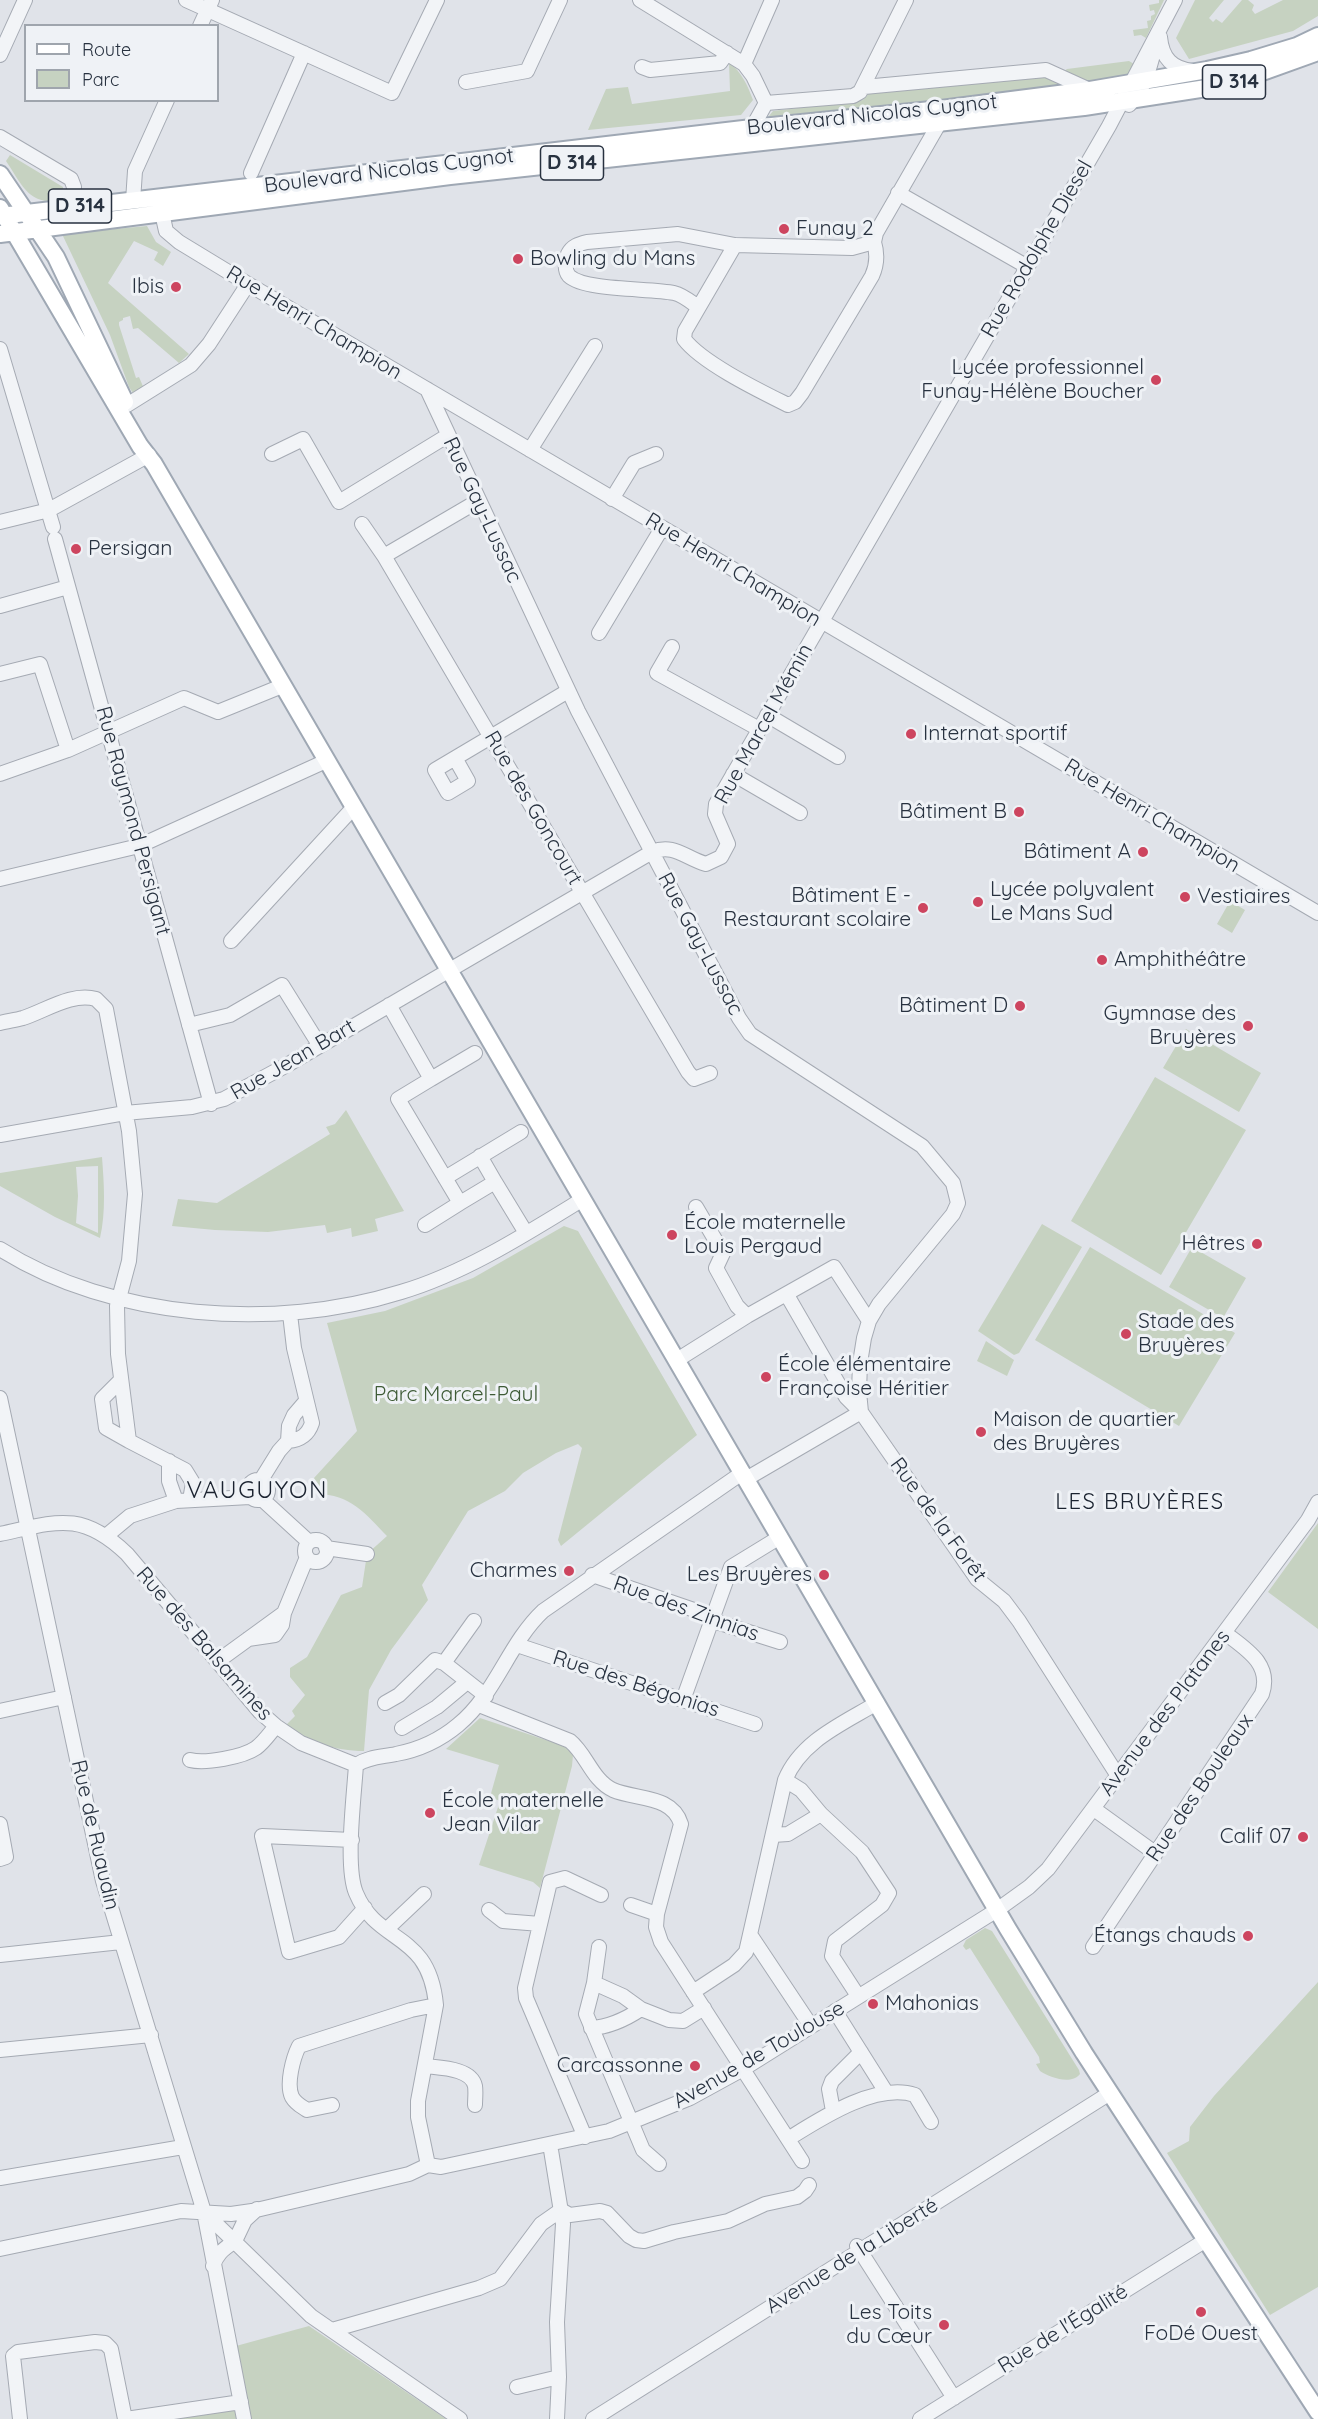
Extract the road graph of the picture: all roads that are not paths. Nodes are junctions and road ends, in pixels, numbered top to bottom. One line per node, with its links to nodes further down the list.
1 (25, 0): 17 (street)
2 (186, 0): 9 (street)
3 (560, 0): 21 (street)
4 (640, 0): 10 (street)
5 (772, 0): 18 (street)
6 (906, 0): 22 (street)
7 (1175, 0): 12 (street, Rue Rodolphe Diesel)
8 (433, 1): 15 (street)
9 (209, 5): 11 (street); 15 (street)
10 (661, 6): 16 (street)
11 (201, 24)
12 (1159, 33): 20 (street); 23 (street, Rue Rodolphe Diesel)
13 (1318, 36): 20 (main road, Boulevard Nicolas Cugnot / D 314)
14 (1318, 52): 23 (main road, Boulevard Nicolas Cugnot / D 314)
15 (304, 53): 31 (street)
16 (727, 53): 18 (street); 19 (street)
17 (0, 55)
18 (744, 64): 26 (street)
19 (642, 67)
20 (1207, 70): 23 (main road, Boulevard Nicolas Cugnot / D 314)
21 (466, 82)
22 (858, 91): 24 (street); 26 (street)
23 (1133, 91): 24 (main road, Boulevard Nicolas Cugnot / D 314); 41 (street, Rue Rodolphe Diesel)
24 (1094, 94): 27 (main road, Boulevard Nicolas Cugnot / D 314); 28 (main road, Boulevard Nicolas Cugnot / D 314)
25 (166, 102): 35 (street)
26 (766, 103): 28 (street)
27 (940, 122): 34 (street); 37 (main road, Boulevard Nicolas Cugnot / D 314)
28 (752, 128): 35 (main road, Boulevard Nicolas Cugnot / D 314)
29 (0, 137): 32 (street)
30 (0, 174): 36 (main road)
31 (251, 174)
32 (74, 187)
33 (0, 189): 36 (main road)
34 (898, 193): 39 (street); 41 (street)
35 (133, 201): 36 (main road, Boulevard Nicolas Cugnot / D 314)
36 (10, 213): 38 (main road); 38 (main road)
37 (162, 213): 38 (main road, Boulevard Nicolas Cugnot / D 314); 42 (street, Rue Henri Champion)
38 (23, 231): 47 (main road); 52 (main road)
39 (874, 242): 40 (street); 43 (street)
40 (735, 244): 43 (street); 43 (street)
41 (1026, 266): 62 (street, Rue Rodolphe Diesel)
42 (248, 284): 46 (street, Rue Henri Champion); 47 (street)
43 (698, 307)
44 (595, 346): 49 (street)
45 (0, 349): 55 (street, Rue Raymond Persigant)
46 (427, 389): 48 (street, Rue Gay-Lussac); 49 (street, Rue Henri Champion)
47 (127, 405): 52 (main road)
48 (447, 436): 50 (street); 54 (street, Rue Gay-Lussac)
49 (531, 450): 53 (street, Rue Henri Champion)
50 (272, 453)
51 (656, 454): 53 (street)
52 (149, 455): 55 (street); 66 (main road)
53 (612, 499): 58 (street, Rue Henri Champion)
54 (478, 501): 59 (street); 67 (street, Rue Gay-Lussac)
55 (49, 510): 56 (street); 60 (street, Rue Raymond Persigant)
56 (0, 522)
57 (362, 524): 59 (street, Rue des Goncourt)
58 (662, 528): 62 (street, Rue Henri Champion); 63 (street)
59 (384, 556): 71 (street, Rue des Goncourt)
60 (68, 587): 61 (street); 70 (street, Rue Raymond Persigant)
61 (0, 606)
62 (822, 622): 68 (street, Rue Marcel Mémin); 84 (street, Rue Henri Champion)
63 (599, 633)
64 (672, 647): 69 (street)
65 (0, 674): 72 (street)
66 (282, 686): 70 (street); 75 (main road)
67 (568, 691): 71 (street); 81 (street, Rue Gay-Lussac)
68 (767, 715): 69 (street, Rue Marcel Mémin); 73 (street)
69 (759, 729): 77 (street, Rue Marcel Mémin)
70 (108, 731): 72 (street); 80 (street, Rue Raymond Persigant)
71 (491, 736): 74 (street); 83 (street, Rue des Goncourt)
72 (68, 750): 76 (street)
73 (838, 757)
74 (455, 758)
75 (326, 761): 78 (main road); 80 (street)
76 (0, 774)
77 (733, 774): 79 (street); 81 (street, Rue Marcel Mémin)
78 (354, 807): 85 (street); 86 (main road)
79 (800, 813)
80 (139, 846): 82 (street); 89 (street, Rue Raymond Persigant)
81 (652, 852): 83 (street, Rue Jean Bart); 111 (street, Rue Gay-Lussac)
82 (0, 879)
83 (582, 893): 86 (street, Rue Jean Bart); 92 (street, Rue des Goncourt)
84 (1318, 914)
85 (231, 941)
86 (449, 970): 87 (street, Rue Jean Bart); 101 (main road)
87 (389, 1005): 90 (street, Rue Jean Bart); 93 (street)
88 (0, 1023): 95 (street)
89 (189, 1025): 90 (street); 94 (street, Rue Raymond Persigant)
90 (320, 1046): 94 (street, Rue Jean Bart)
91 (475, 1053): 93 (street)
92 (710, 1073)
93 (431, 1079): 99 (street)
94 (211, 1104): 95 (street, Rue Jean Bart)
95 (125, 1113): 97 (street, Rue Jean Bart); 108 (street)
96 (521, 1132): 98 (street)
97 (0, 1135)
98 (480, 1156): 99 (street); 100 (street)
99 (445, 1178): 102 (street)
100 (495, 1182): 102 (street); 105 (street)
101 (583, 1199): 105 (street); 112 (main road)
102 (460, 1203): 104 (street)
103 (696, 1207): 110 (street)
104 (424, 1225)
105 (526, 1233): 109 (street)
106 (0, 1249): 108 (street)
107 (787, 1295): 110 (street); 111 (street); 116 (street, Rue de la Forêt)
108 (120, 1298): 109 (street); 113 (street)
109 (290, 1314): 115 (street)
110 (747, 1316): 112 (street)
111 (869, 1321): 116 (street, Rue Gay-Lussac)
112 (677, 1360): 120 (main road)
113 (122, 1380): 117 (street); 117 (street)
114 (0, 1398): 125 (street, Rue de Ruaudin)
115 (306, 1401): 118 (street); 118 (street)
116 (861, 1412): 120 (street); 153 (street, Rue de la Forêt)
117 (129, 1441): 119 (street)
118 (288, 1441): 121 (street)
119 (169, 1461): 122 (street); 123 (street)
120 (744, 1476): 128 (main road); 133 (street)
121 (256, 1498): 122 (street); 129 (street)
122 (190, 1500): 123 (street)
123 (176, 1501): 127 (street)
124 (1318, 1502): 136 (street, Avenue des Platanes)
125 (27, 1528): 126 (street, Rue des Balsamines); 127 (street, Rue des Balsamines); 142 (street, Rue de Ruaudin)
126 (0, 1534)
127 (106, 1536): 139 (street, Rue des Balsamines)
128 (780, 1537): 134 (street); 146 (main road)
129 (309, 1542): 130 (street); 132 (street)
130 (326, 1548): 131 (street); 132 (street)
131 (367, 1554)
132 (307, 1557): 139 (street)
133 (592, 1575): 134 (street, Rue des Zinnias); 138 (street)
134 (712, 1618): 137 (street, Rue des Zinnias); 143 (street)
135 (474, 1621): 140 (street)
136 (1225, 1633): 153 (street, Avenue des Platanes); 160 (street, Rue des Bouleaux)
137 (780, 1642)
138 (517, 1644): 143 (street, Rue des Bégonias); 144 (street)
139 (218, 1661): 149 (street, Rue des Balsamines)
140 (444, 1663): 141 (street); 145 (street)
141 (468, 1682): 144 (street); 150 (street)
142 (64, 1697): 147 (street); 172 (street, Rue de Ruaudin)
143 (683, 1700): 148 (street, Rue des Bégonias)
144 (482, 1701): 152 (street); 168 (street)
145 (385, 1703)
146 (877, 1703): 154 (street); 167 (main road)
147 (0, 1711)
148 (755, 1724)
149 (276, 1726): 151 (street); 152 (street, Rue des Balsamines)
150 (402, 1728)
151 (190, 1760)
152 (356, 1765): 159 (street)
153 (1118, 1776): 155 (street, Avenue des Platanes)
154 (785, 1780): 156 (street); 158 (street)
155 (1094, 1809): 160 (street); 167 (street, Avenue des Platanes)
156 (821, 1814): 158 (street); 178 (street)
157 (0, 1824): 161 (street)
158 (773, 1835): 171 (street)
159 (352, 1840): 165 (street); 165 (street)
160 (1155, 1853): 174 (street, Rue des Bouleaux)
161 (0, 1859)
162 (424, 1894): 170 (street)
163 (601, 1895): 169 (street)
164 (631, 1905): 168 (street)
165 (365, 1908): 170 (street)
166 (489, 1910): 169 (street)
167 (997, 1910): 178 (street, Avenue de Toulouse); 191 (main road)
168 (657, 1914): 177 (street)
169 (540, 1924): 197 (street)
170 (387, 1929): 179 (street)
171 (752, 1936): 177 (street); 183 (street)
172 (121, 1942): 175 (street); 185 (street, Rue de Ruaudin)
173 (599, 1947): 176 (street)
174 (1094, 1947)
175 (0, 1955)
176 (594, 1983): 181 (street); 184 (street)
177 (693, 1992): 180 (street)
178 (858, 1996): 182 (street, Avenue de Toulouse)
179 (436, 2005): 188 (street); 192 (street)
180 (704, 2008): 181 (street); 189 (street)
181 (641, 2009): 184 (street)
182 (835, 2011): 183 (street, Avenue de Toulouse); 187 (street)
183 (811, 2026): 189 (street, Avenue de Toulouse)
184 (591, 2028): 196 (street)
185 (151, 2035): 186 (street); 200 (street, Rue de Ruaudin)
186 (0, 2050)
187 (861, 2052): 190 (street); 194 (street)
188 (425, 2066): 193 (street); 203 (street)
189 (743, 2069): 196 (street, Avenue de Toulouse); 198 (street)
190 (886, 2092): 194 (street); 195 (street)
191 (1110, 2093): 209 (main road); 212 (street, Avenue de la Liberté)
192 (332, 2105)
193 (476, 2105)
194 (833, 2111): 198 (street)
195 (932, 2122)
196 (632, 2123): 197 (street, Avenue de Toulouse); 202 (street)
197 (585, 2137): 199 (street, Avenue de Toulouse)
198 (788, 2139): 201 (street)
199 (550, 2144): 203 (street, Avenue de Toulouse); 207 (street)
200 (183, 2147): 204 (street); 208 (street, Rue de Ruaudin)
201 (802, 2161)
202 (659, 2164)
203 (428, 2165): 206 (street, Avenue de Toulouse)
204 (0, 2178)
205 (809, 2185): 207 (street)
206 (257, 2209): 208 (street, Avenue de Toulouse); 210 (street)
207 (561, 2210): 214 (street); 215 (street)
208 (204, 2212): 210 (street); 211 (street, Avenue de Toulouse); 213 (street, Rue de Ruaudin)
209 (1206, 2240): 217 (street, Rue de l'Égalité); 219 (main road)
210 (235, 2241): 213 (street); 214 (street)
211 (0, 2249)
212 (858, 2249): 217 (street); 225 (street, Avenue de la Liberté)
213 (213, 2266): 218 (street, Rue de Ruaudin)
214 (332, 2330): 223 (street)
215 (560, 2377): 216 (street); 224 (street)
216 (517, 2387)
217 (954, 2398): 226 (street, Rue de l'Égalité)
218 (241, 2402): 221 (street); 222 (street, Rue de Ruaudin)
219 (1318, 2412)
220 (20, 2419): 221 (street)
221 (126, 2419)
222 (244, 2419)
223 (459, 2419)
224 (557, 2419)
225 (593, 2419)
226 (920, 2419)

